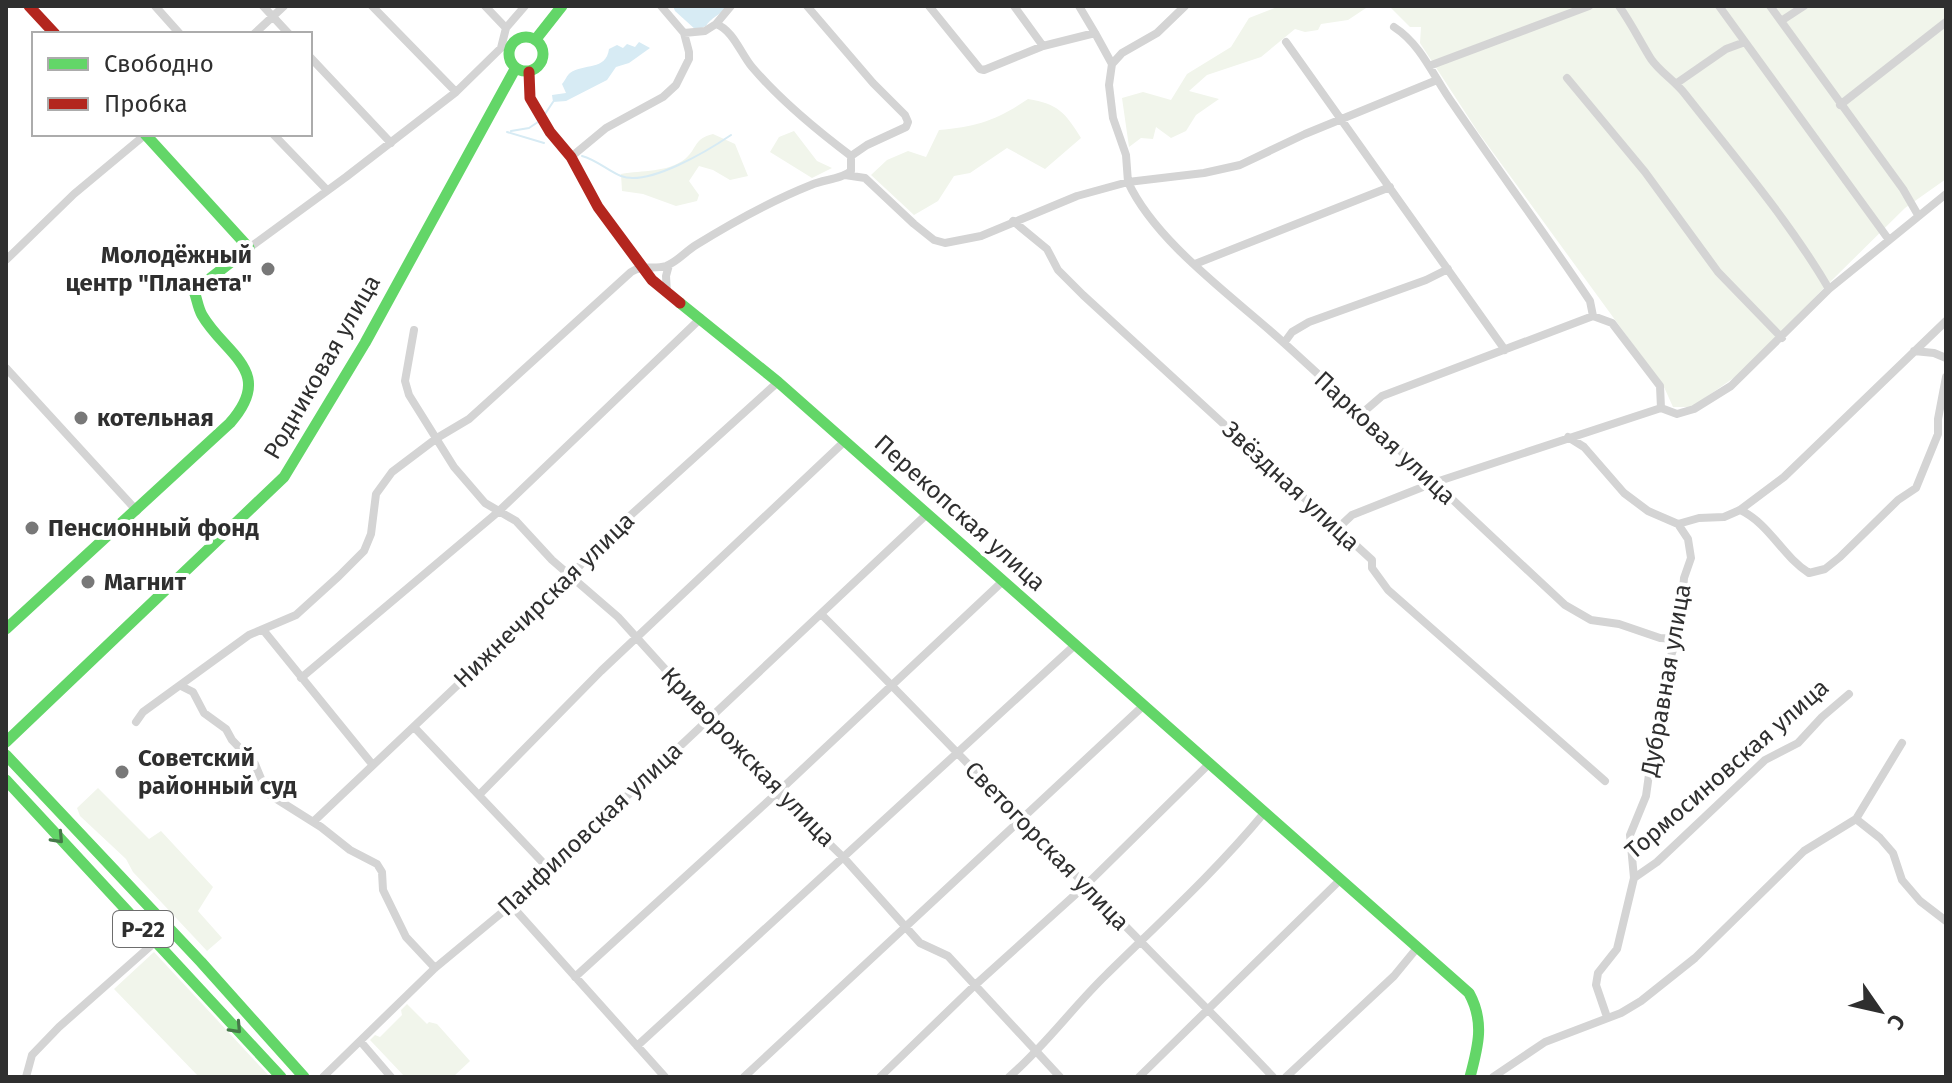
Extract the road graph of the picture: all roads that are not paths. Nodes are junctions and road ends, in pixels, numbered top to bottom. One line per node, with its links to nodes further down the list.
1 (29, 6): 27 (main road)
2 (155, 6): 28 (street)
3 (263, 6): 21 (street)
4 (284, 6): 21 (street)
5 (372, 6): 46 (street)
6 (485, 6): 26 (street)
7 (525, 6): 26 (street)
8 (562, 6): 33 (main road)
9 (661, 6): 31 (street)
10 (731, 6): 24 (street)
11 (807, 6): 53 (street)
12 (929, 6): 37 (street)
13 (1014, 6): 37 (street)
14 (1079, 6): 32 (street)
15 (1185, 6): 39 (street)
16 (1589, 6): 40 (street)
17 (1619, 6): 45 (street)
18 (1719, 6): 36 (street)
19 (1770, 6): 22 (street)
20 (1804, 6): 22 (street)
21 (273, 17): 29 (street); 30 (street)
22 (1781, 21): 47 (street)
23 (1946, 22): 47 (street)
24 (716, 24): 31 (street); 53 (street)
25 (1394, 27): 40 (street)
26 (506, 28): 34 (street)
27 (53, 32)
28 (178, 32)
29 (256, 32)
30 (287, 32)
31 (684, 33): 54 (street)
32 (1095, 33): 37 (street); 39 (street)
33 (536, 39): 34 (main road); 42 (main road)
34 (507, 42): 41 (main road); 46 (street)
35 (1286, 42): 48 (street)
36 (1745, 42): 45 (street); 62 (street)
37 (1043, 46)
38 (312, 59): 52 (street)
39 (1112, 64): 56 (street)
40 (1429, 66): 44 (street)
41 (515, 69): 42 (main road); 111 (main road, Родниковая улица)
42 (529, 72): 54 (main road, Перекопская улица)
43 (1567, 78): 75 (street)
44 (1437, 80): 48 (street); 71 (street)
45 (1677, 83): 69 (street)
46 (456, 92): 52 (street)
47 (1840, 105): 60 (street)
48 (1342, 119): 56 (street); 57 (street)
49 (143, 136): 64 (street)
50 (147, 136): 63 (main road)
51 (275, 136): 58 (street)
52 (391, 143): 58 (street)
53 (851, 156): 55 (street)
54 (571, 157): 67 (main road, Перекопская улица)
55 (845, 175): 61 (street); 65 (street)
56 (1128, 182): 61 (street); 66 (street, Парковая улица)
57 (1390, 187): 66 (street); 68 (street)
58 (326, 189): 63 (street)
59 (1946, 194): 60 (street)
60 (1918, 215): 62 (street)
61 (1013, 221): 94 (street, Звёздная улица)
62 (1889, 240): 69 (street)
63 (249, 248): 90 (main road)
64 (6, 260)
65 (670, 264): 67 (street); 70 (street)
66 (1195, 264): 76 (street, Парковая улица)
67 (643, 266): 70 (main road, Перекопская улица); 86 (street)
68 (1448, 269): 76 (street); 77 (street)
69 (1829, 289): 75 (street)
70 (667, 293): 72 (main road, Перекопская улица)
71 (1593, 316): 77 (street); 83 (street)
72 (701, 318): 82 (main road, Перекопская улица); 91 (street)
73 (1946, 321): 78 (street)
74 (414, 330): 86 (street, Криворожская улица)
75 (1782, 338): 83 (street)
76 (1284, 343): 84 (street, Парковая улица)
77 (1505, 350): 84 (street)
78 (1914, 351): 79 (street); 89 (street)
79 (1946, 358)
80 (6, 368): 90 (street)
81 (1946, 377): 89 (street)
82 (778, 382): 87 (main road, Перекопская улица); 95 (street, Нижнечирская улица)
83 (1661, 408): 85 (street)
84 (1360, 415): 88 (street, Парковая улица)
85 (1568, 437): 88 (street); 93 (street)
86 (437, 438): 91 (street, Криворожская улица); 99 (street)
87 (845, 441): 92 (main road, Перекопская улица); 101 (street)
88 (1433, 483): 94 (street); 100 (street, Парковая улица)
89 (1740, 510): 93 (street)
90 (137, 511): 98 (main road)
91 (498, 512): 95 (street, Криворожская улица); 103 (street)
92 (927, 514): 96 (main road, Перекопская улица); 97 (street, Панфиловская улица)
93 (1678, 524): 100 (street, Дубравная улица)
94 (1337, 529): 118 (street, Звёздная улица)
95 (571, 575): 101 (street, Криворожская улица); 110 (street, Нижнечирская улица)
96 (1003, 581): 102 (main road, Перекопская улица); 105 (street)
97 (821, 614): 105 (street, Светогорская улица); 108 (street, Панфиловская улица)
98 (6, 629)
99 (264, 631): 103 (street); 104 (street)
100 (1677, 639): 127 (street, Дубравная улица)
101 (637, 640): 108 (street, Криворожская улица); 120 (street)
102 (1075, 645): 107 (main road, Перекопская улица); 113 (street)
103 (301, 678): 115 (street)
104 (181, 686): 109 (street); 124 (street)
105 (892, 686): 113 (street, Светогорская улица); 119 (street)
106 (1849, 694): 127 (street, Тормосиновская улица)
107 (1143, 706): 116 (main road, Перекопская улица); 122 (street)
108 (709, 718): 119 (street, Криворожская улица); 126 (street, Панфиловская улица)
109 (136, 722)
110 (414, 727): 115 (street, Нижнечирская улица); 120 (street)
111 (6, 742)
112 (1902, 743): 123 (street)
113 (957, 754): 122 (street, Светогорская улица); 125 (street)
114 (6, 755): 146 (main road, Р-22)
115 (372, 764): 124 (street, Нижнечирская улица)
116 (1209, 764): 121 (main road, Перекопская улица); 129 (street)
117 (6, 780): 133 (main road, Р-22, one-way to 133)
118 (1605, 781)
119 (777, 793): 125 (street, Криворожская улица); 137 (street)
120 (480, 794): 126 (street)
121 (1264, 813): 128 (main road, Перекопская улица); 134 (street)
122 (1022, 819): 129 (street, Светогорская улица); 132 (street)
123 (1856, 819): 131 (street); 140 (street)
124 (313, 822): 136 (street)
125 (843, 857): 132 (street, Криворожская улица); 142 (street)
126 (548, 868): 130 (street, Панфиловская улица)
127 (1634, 878): 140 (street, Дубравная улица)
128 (1340, 880): 135 (main road, Перекопская улица); 139 (street)
129 (1087, 884): 134 (street, Светогорская улица); 138 (street)
130 (511, 905): 136 (street, Панфиловская улица); 137 (street)
131 (1946, 921)
132 (906, 928): 138 (street, Криворожская улица); 150 (street)
133 (155, 942): 144 (street); 145 (main road, Р-22, one-way to 145)
134 (1141, 942): 139 (street, Светогорская улица); 143 (street)
135 (1417, 948): 156 (street); 157 (main road)
136 (435, 968): 141 (street, Панфиловская улица)
137 (575, 977): 142 (street)
138 (974, 986): 143 (street, Криворожская улица); 151 (street)
139 (1209, 1008): 154 (street); 155 (street, Светогорская улица)
140 (1607, 1017): 158 (street)
141 (361, 1042): 147 (street, Панфиловская улица); 148 (street)
142 (637, 1046): 149 (street)
143 (1036, 1054): 152 (street); 153 (street, Криворожская улица)
144 (26, 1077)
145 (281, 1077)
146 (304, 1077)
147 (323, 1077)
148 (391, 1077)
149 (665, 1077)
150 (744, 1077)
151 (880, 1077)
152 (1009, 1077)
153 (1060, 1077)
154 (1139, 1077)
155 (1273, 1077)
156 (1286, 1077)
157 (1470, 1077)
158 (1493, 1077)

